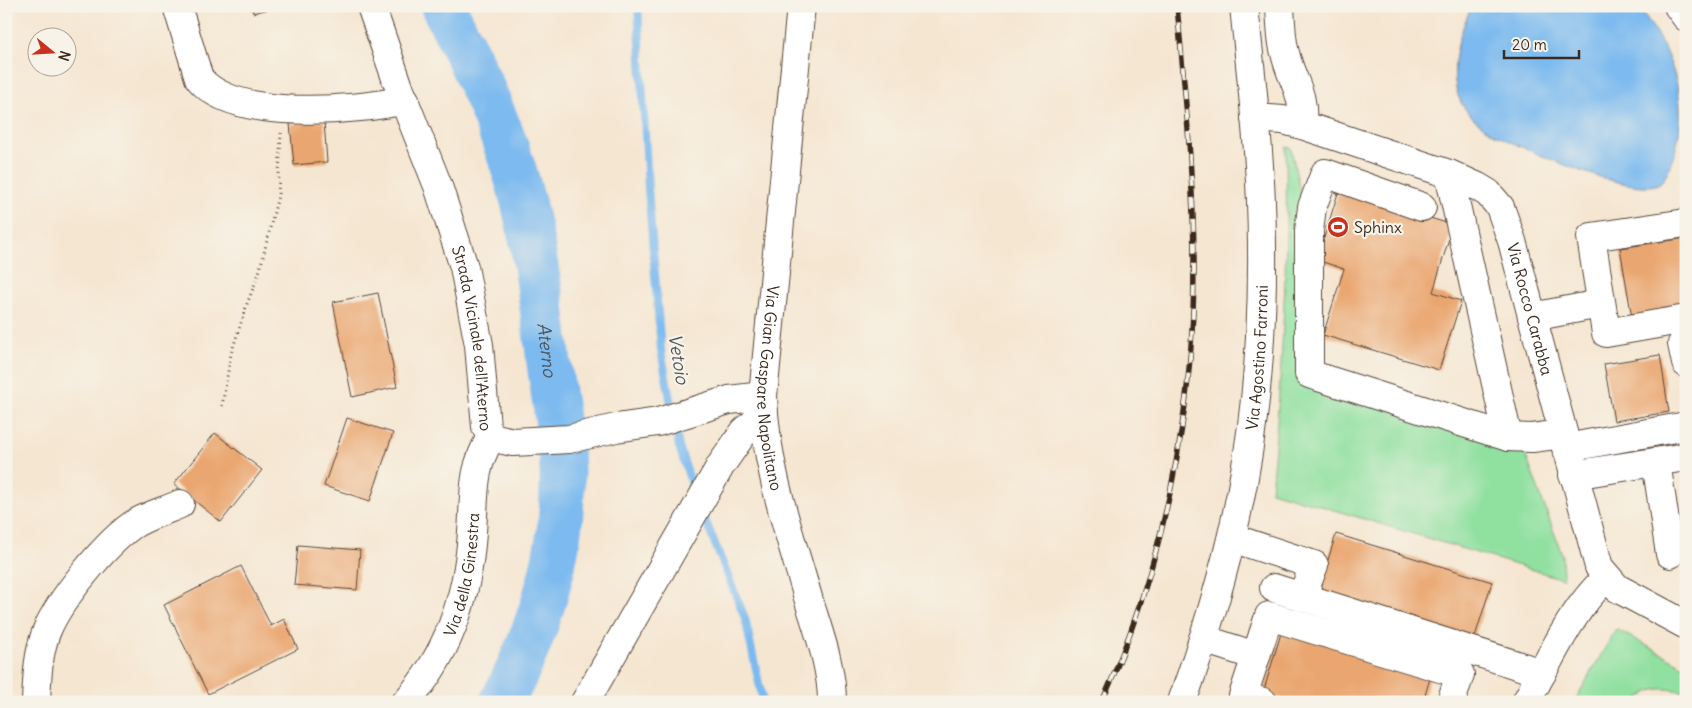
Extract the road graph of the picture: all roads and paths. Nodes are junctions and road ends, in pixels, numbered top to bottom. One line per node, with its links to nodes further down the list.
1 (177, 6): 9 (street)
2 (371, 6): 8 (street, Strada Vicinale dell'Aterno)
3 (801, 6): 21 (street, Via Gian Gaspare Napolitano)
4 (1244, 6): 10 (street, Via Agostino Farroni)
5 (1280, 6): 11 (street)
6 (1678, 6): 7 (street)
7 (1686, 17)
8 (405, 100): 9 (street); 23 (street, Strada Vicinale dell'Aterno)
9 (281, 108): 20 (path)
10 (1255, 118): 11 (street, Via Rocco Carabba); 30 (street, Via Agostino Farroni)
11 (1302, 125): 12 (street, Via Rocco Carabba)
12 (1449, 174): 16 (street, Via Rocco Carabba); 24 (street)
13 (1422, 208): 24 (street)
14 (1686, 223): 15 (street)
15 (1600, 304): 16 (street); 17 (street)
16 (1532, 317): 25 (street, Via Rocco Carabba)
17 (1686, 319)
18 (1686, 344): 19 (street)
19 (1686, 363)
20 (222, 406)
21 (763, 406): 23 (street, Strada Vicinale dell'Aterno); 41 (street); 42 (street, Via Gian Gaspare Napolitano)
22 (1686, 426): 25 (street)
23 (491, 437): 40 (street, Via della Ginestra)
24 (1508, 437): 25 (street)
25 (1565, 441): 28 (street, Via Rocco Carabba)
26 (1686, 457): 27 (street)
27 (1656, 462): 28 (street); 31 (street)
28 (1573, 475): 32 (street, Via Rocco Carabba)
29 (180, 504): 39 (street)
30 (1232, 538): 34 (street); 36 (street, Via Agostino Farroni)
31 (1670, 554)
32 (1606, 578): 35 (street, Via Rocco Carabba); 38 (street)
33 (1274, 588): 34 (street)
34 (1302, 597): 38 (street)
35 (1686, 625)
36 (1203, 639): 37 (street); 43 (street, Via Agostino Farroni)
37 (1256, 656): 44 (street); 45 (street)
38 (1542, 673): 46 (street)
39 (36, 702)
40 (406, 702)
41 (585, 702)
42 (832, 702)
43 (1182, 702)
44 (1263, 702)
45 (1451, 702)
46 (1526, 702)

